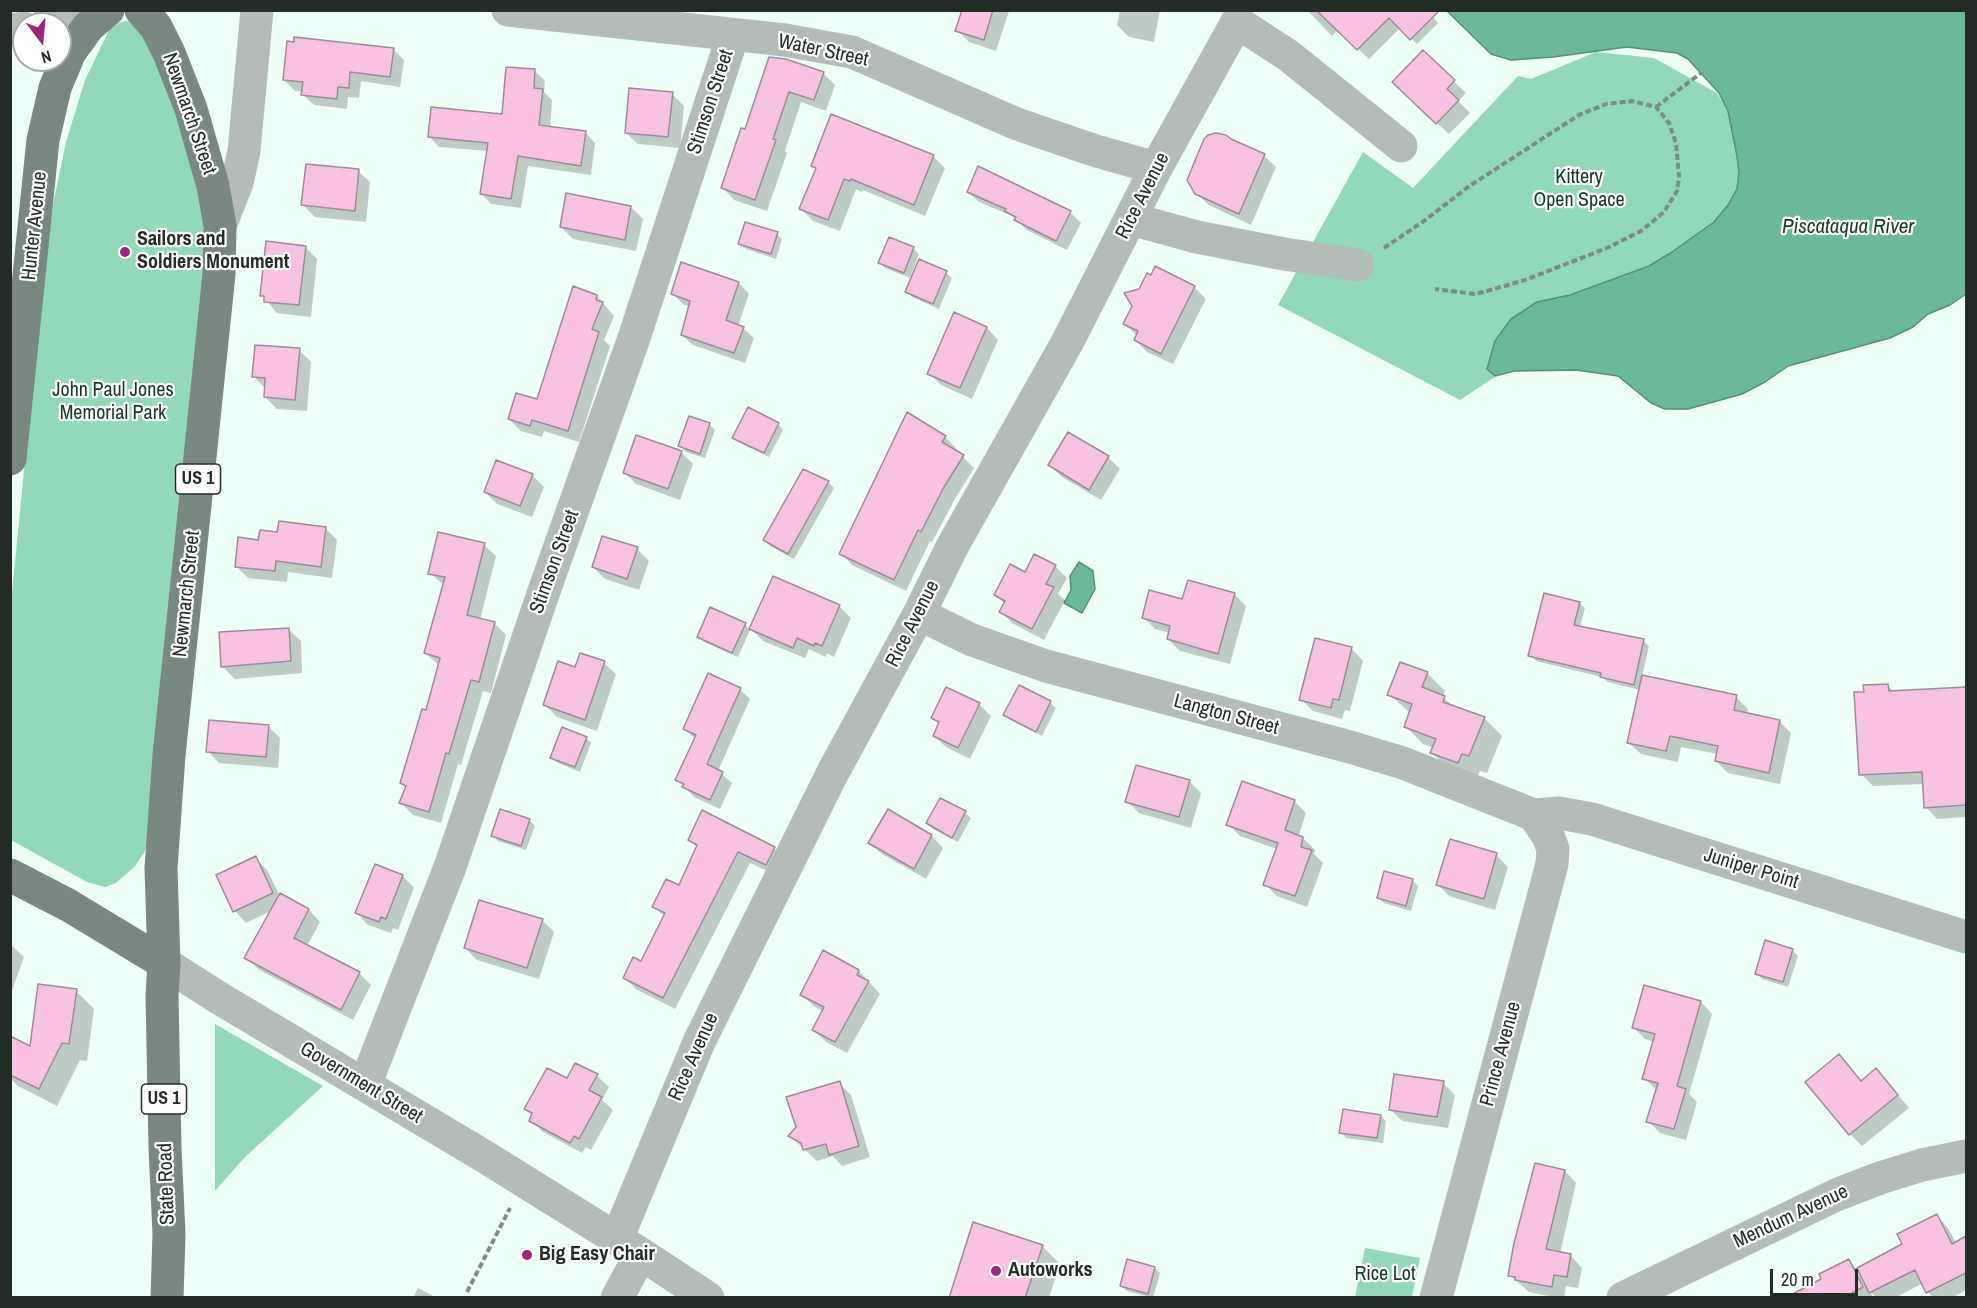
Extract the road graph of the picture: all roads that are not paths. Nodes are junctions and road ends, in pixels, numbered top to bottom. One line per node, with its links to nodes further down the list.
1 (108, 10): 11 (main road, Hunter Avenue)
2 (141, 10): 9 (main road, Newmarch Street / US 1)
3 (256, 10): 9 (street, Newmarch Street)
4 (508, 10): 5 (street, Water Street)
5 (733, 35): 7 (street, Water Street); 17 (street, Stimson Street)
6 (1401, 146): 7 (street, Rice Avenue)
7 (1156, 168): 8 (street, Rice Avenue)
8 (1131, 219): 10 (street); 12 (street, Rice Avenue)
9 (220, 226): 16 (main road, Newmarch Street / US 1)
10 (1358, 265)
11 (10, 459)
12 (919, 614): 13 (street, Langton Street); 19 (street, Rice Avenue)
13 (1534, 814): 15 (street, Juniper Point); 23 (street, Prince Avenue)
14 (10, 874): 16 (main road, Government Street)
15 (1966, 937)
16 (164, 963): 17 (street, Government Street); 20 (main road, State Road / US 1)
17 (365, 1085): 19 (street, Government Street)
18 (1966, 1155): 24 (street, Mendum Avenue)
19 (629, 1247): 21 (street, Rice Avenue); 22 (street, Government Street)
20 (167, 1298)
21 (616, 1298)
22 (708, 1298)
23 (1436, 1298)
24 (1623, 1298)

